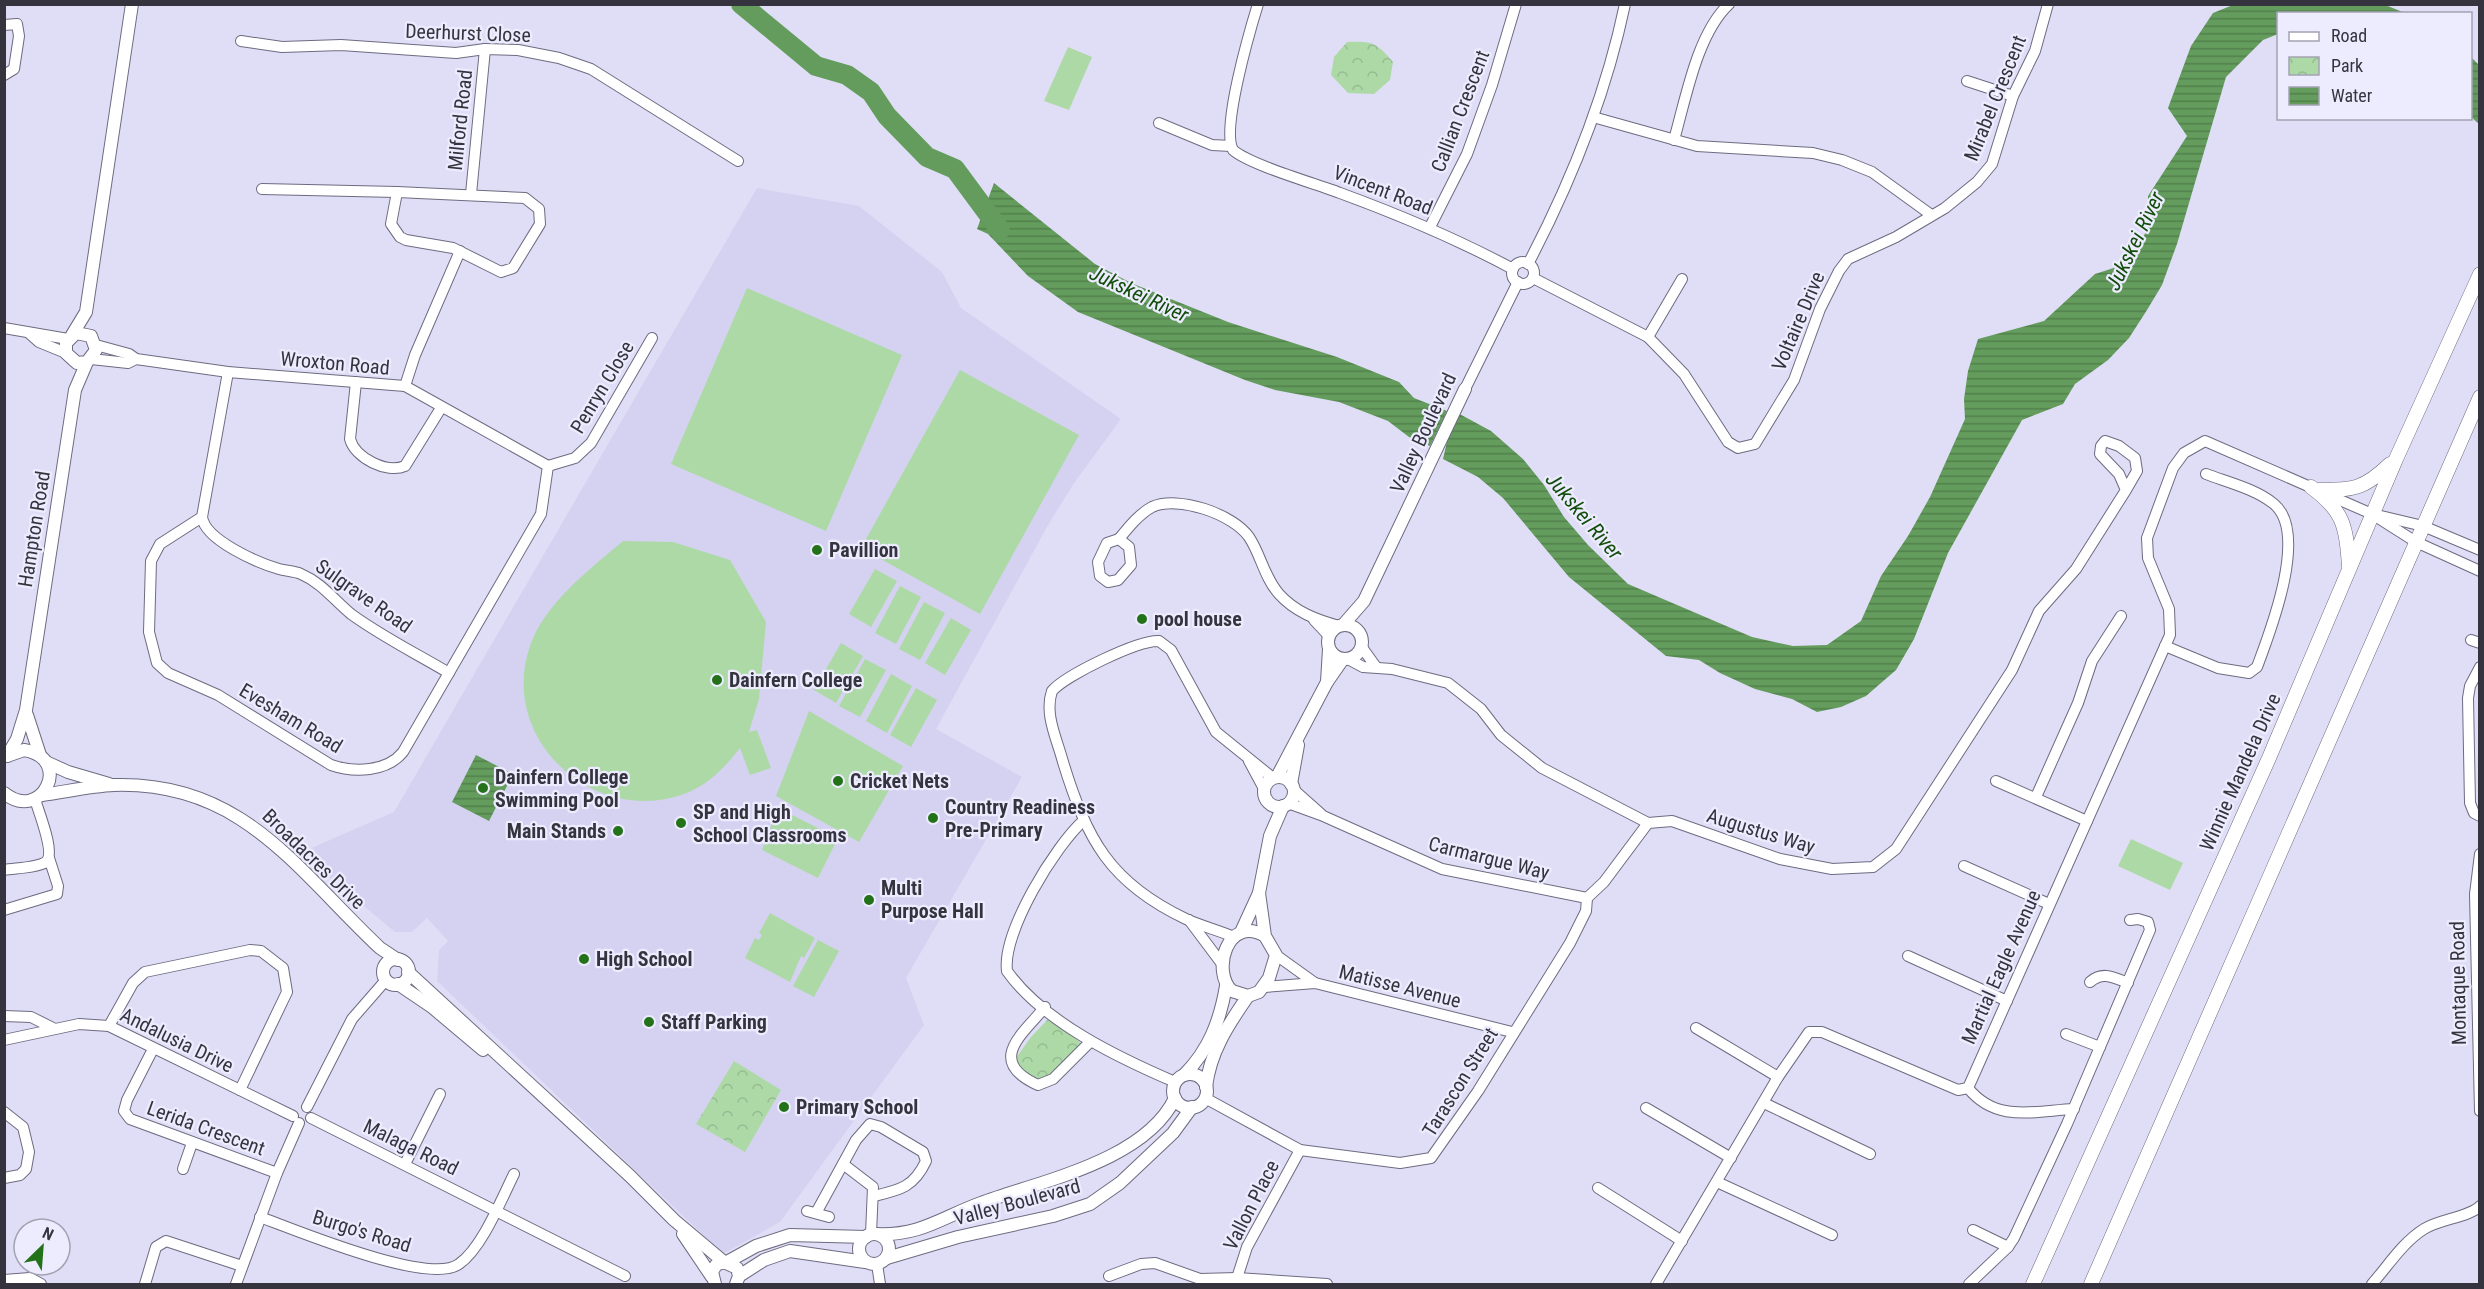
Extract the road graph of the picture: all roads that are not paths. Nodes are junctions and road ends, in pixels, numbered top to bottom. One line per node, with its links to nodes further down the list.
1 (132, 4): 30 (street, Hampton Road)
2 (1258, 4): 16 (street)
3 (1516, 4): 22 (street, Callian Crescent)
4 (1625, 4): 13 (street)
5 (1729, 4): 15 (street)
6 (2048, 4): 12 (street, Mirabel Crescent)
7 (4, 25): 10 (street)
8 (241, 41): 9 (street, Deerhurst Close)
9 (485, 49): 17 (street, Deerhurst Close); 20 (street, Milford Road)
10 (4, 75)
11 (1967, 81): 12 (street)
12 (2013, 96): 21 (street, Mirabel Crescent)
13 (1593, 117): 15 (street); 24 (street)
14 (1160, 123): 16 (street, Vincent Road)
15 (1674, 140): 21 (street)
16 (1234, 150): 22 (street, Vincent Road)
17 (738, 161)
18 (262, 189): 19 (street)
19 (397, 192): 20 (street); 23 (street)
20 (471, 194): 23 (street)
21 (1930, 214): 34 (street, Voltaire Drive)
22 (1430, 227): 25 (street, Vincent Road)
23 (460, 250): 42 (street)
24 (1528, 264): 25 (street); 27 (street)
25 (1513, 269): 29 (street)
26 (2480, 274): 48 (main road, Winnie Mandela Drive)
27 (1533, 278): 29 (street); 34 (street, Voltaire Drive)
28 (1682, 279): 34 (street)
29 (1518, 282): 43 (street, Valley Boulevard)
30 (86, 312): 33 (street, Hampton Road); 36 (street, Hampton Road)
31 (4, 328): 32 (street)
32 (30, 334): 33 (street); 37 (street)
33 (70, 337): 36 (street); 37 (street, Hampton Road)
34 (1648, 337)
35 (652, 338): 49 (street, Penryn Close)
36 (93, 340): 38 (street, Wroxton Road); 39 (street, Hampton Road)
37 (68, 355): 39 (street); 44 (street, Hampton Road)
38 (136, 359): 39 (street, Wroxton Road); 40 (street, Wroxton Road)
39 (89, 360): 44 (street, Hampton Road)
40 (228, 372): 41 (street, Wroxton Road); 55 (street)
41 (356, 382): 42 (street, Wroxton Road); 46 (street)
42 (405, 386): 46 (street, Wroxton Road)
43 (1465, 389): 62 (street, Valley Boulevard)
44 (75, 390): 75 (street, Hampton Road)
45 (2480, 397): 56 (main road)
46 (441, 408): 49 (street, Wroxton Road)
47 (2124, 449): 50 (street); 50 (street); 53 (street, Augustus Way)
48 (2396, 459): 52 (main road); 54 (main road, Winnie Mandela Drive)
49 (548, 466): 73 (street, Evesham Road)
50 (2114, 467): 53 (street)
51 (2206, 474): 69 (street)
52 (2315, 488): 54 (street); 60 (main road); 69 (street, Martial Eagle Avenue)
53 (2126, 490): 96 (street, Augustus Way)
54 (2372, 514): 56 (street); 58 (street); 60 (main road, Winnie Mandela Drive)
55 (202, 517): 73 (street, Sulgrave Road); 73 (street, Evesham Road)
56 (2423, 526): 58 (main road); 59 (street)
57 (1119, 539): 64 (street)
58 (2416, 542): 61 (street); 196 (main road)
59 (2480, 550)
60 (2349, 568): 195 (main road, Winnie Mandela Drive)
61 (2480, 571)
62 (1364, 601): 65 (street, Valley Boulevard); 66 (street, Valley Boulevard)
63 (2121, 616): 87 (street)
64 (1312, 618): 65 (street); 67 (street)
65 (1341, 626): 66 (street); 67 (street)
66 (1358, 632): 68 (street)
67 (1329, 642): 70 (street); 74 (street)
68 (1361, 646): 70 (street); 71 (street)
69 (2165, 646): 95 (street, Martial Eagle Avenue)
70 (1346, 659): 71 (street, Augustus Way); 74 (street)
71 (1376, 667): 96 (street, Augustus Way)
72 (2480, 667): 93 (street)
73 (449, 673)
74 (1326, 682): 76 (street)
75 (26, 711): 77 (street, Hampton Road); 78 (street, Hampton Road)
76 (1299, 738): 80 (street); 83 (street)
77 (6, 757): 78 (street, Broadacres Drive)
78 (43, 759): 82 (street, Broadacres Drive); 86 (street)
79 (1249, 761): 80 (street); 84 (street); 94 (street)
80 (1275, 778): 83 (street); 84 (street)
81 (1996, 781): 87 (street)
82 (113, 785): 86 (street, Broadacres Drive); 110 (street, Broadacres Drive)
83 (1292, 787): 91 (street); 92 (street, Carmargue Way)
84 (1264, 789): 89 (street)
85 (4, 793): 88 (street)
86 (38, 797): 88 (street, Broadacres Drive); 99 (street)
87 (2036, 797): 95 (street)
88 (19, 801): 90 (street, Broadacres Drive)
89 (1268, 802): 91 (street); 97 (street)
90 (4, 804)
91 (1286, 805): 92 (street, Carmargue Way); 97 (street)
92 (1321, 815): 103 (street, Carmargue Way)
93 (2480, 816)
94 (1084, 820): 106 (street); 124 (street)
95 (2087, 821): 104 (street, Martial Eagle Avenue)
96 (1648, 823): 103 (street, Tarascon Street)
97 (1270, 836): 102 (street)
98 (2480, 854): 147 (street, Montaque Road)
99 (49, 858): 101 (street); 105 (street)
100 (1964, 866): 104 (street)
101 (4, 870)
102 (1258, 893): 108 (street); 109 (street)
103 (1587, 898): 129 (street, Tarascon Street)
104 (2049, 904): 123 (street, Martial Eagle Avenue)
105 (4, 910)
106 (1189, 920): 108 (street); 114 (street)
107 (2130, 920): 119 (street)
108 (1238, 933): 109 (street); 114 (street)
109 (1266, 936): 111 (street)
110 (380, 948): 113 (street, Broadacres Drive); 116 (street)
111 (1276, 956): 118 (street, Matisse Avenue); 121 (street)
112 (1908, 957): 123 (street)
113 (398, 960): 115 (street, Broadacres Drive); 116 (street)
114 (1222, 964): 120 (street)
115 (408, 972): 116 (street); 135 (street, Broadacres Drive)
116 (389, 977): 135 (street, Broadacres Drive); 149 (street)
117 (2090, 982): 119 (street)
118 (1315, 983): 121 (street, Matisse Avenue); 129 (street, Matisse Avenue)
119 (2127, 983): 133 (street)
120 (1226, 986): 122 (street); 137 (street)
121 (1264, 987): 122 (street)
122 (1248, 996): 140 (street)
123 (2007, 1001): 138 (street, Martial Eagle Avenue)
124 (1045, 1007): 132 (street); 132 (street)
125 (4, 1016): 127 (street)
126 (109, 1026): 127 (street, Andalusia Drive); 134 (street, Andalusia Drive); 139 (street)
127 (53, 1028): 131 (street, Andalusia Drive)
128 (1696, 1028): 136 (street)
129 (1512, 1032): 152 (street, Tarascon Street)
130 (2066, 1034): 133 (street)
131 (4, 1040)
132 (1090, 1042): 137 (street)
133 (2100, 1047): 146 (street)
134 (153, 1049): 139 (street, Andalusia Drive); 151 (street, Lerida Crescent)
135 (507, 1065): 169 (street, Broadacres Drive)
136 (1778, 1077): 138 (street); 143 (street)
137 (1179, 1079): 140 (street); 142 (street)
138 (1968, 1088): 146 (street)
139 (240, 1090): 150 (street, Andalusia Drive)
140 (1205, 1093): 144 (street); 152 (street, Tarascon Street)
141 (440, 1094): 155 (street)
142 (1174, 1098): 144 (street); 166 (street, Valley Boulevard)
143 (1764, 1103): 153 (street); 154 (street)
144 (1192, 1107): 173 (street, Valley Boulevard)
145 (1646, 1108): 154 (street)
146 (2074, 1109): 176 (street)
147 (2480, 1111)
148 (4, 1112): 160 (street)
149 (309, 1113): 150 (street); 150 (street); 155 (street, Malaga Road)
150 (296, 1120): 158 (street)
151 (192, 1143): 157 (street); 158 (street, Lerida Crescent)
152 (1300, 1150): 183 (street, Vallon Place)
153 (1870, 1154)
154 (1731, 1158): 161 (street)
155 (405, 1164): 165 (street, Malaga Road)
156 (843, 1164): 163 (street); 163 (street); 168 (street)
157 (183, 1169)
158 (277, 1173): 167 (street)
159 (514, 1174): 165 (street)
160 (4, 1178)
161 (1717, 1182): 172 (street); 174 (street)
162 (1598, 1188): 174 (street)
163 (874, 1196): 171 (street)
164 (2480, 1206): 197 (street)
165 (496, 1209): 167 (street, Burgo's Road); 181 (street, Malaga Road)
166 (953, 1215): 171 (street, Valley Boulevard); 173 (street)
167 (260, 1217): 180 (street)
168 (829, 1217)
169 (674, 1220): 179 (street, Broadacres Drive); 186 (street, Broadacres Drive)
170 (1973, 1230): 176 (street)
171 (871, 1235): 175 (street, Valley Boulevard); 178 (street); 178 (street)
172 (1832, 1235)
173 (958, 1237): 178 (street, Valley Boulevard)
174 (1682, 1240): 193 (street)
175 (765, 1242): 177 (street); 179 (street, Valley Boulevard)
176 (2008, 1247): 194 (street)
177 (772, 1256): 178 (street, Valley Boulevard); 185 (street, Valley Boulevard)
178 (877, 1261): 190 (street)
179 (726, 1262): 185 (street, Broadacres Drive); 186 (street, Broadacres Drive)
180 (242, 1266): 188 (street); 189 (street)
181 (625, 1276)
182 (1109, 1276): 183 (street, Vallon Place)
183 (1237, 1278): 191 (street, Vallon Place)
184 (4, 1280): 187 (street)
185 (737, 1280)
186 (713, 1281)
187 (41, 1284)
188 (145, 1284)
189 (236, 1284)
190 (880, 1284)
191 (1327, 1284): 192 (street, Vallon Place)
192 (1336, 1284)
193 (1656, 1284)
194 (1970, 1284)
195 (2032, 1284)
196 (2091, 1284)
197 (2372, 1284)

